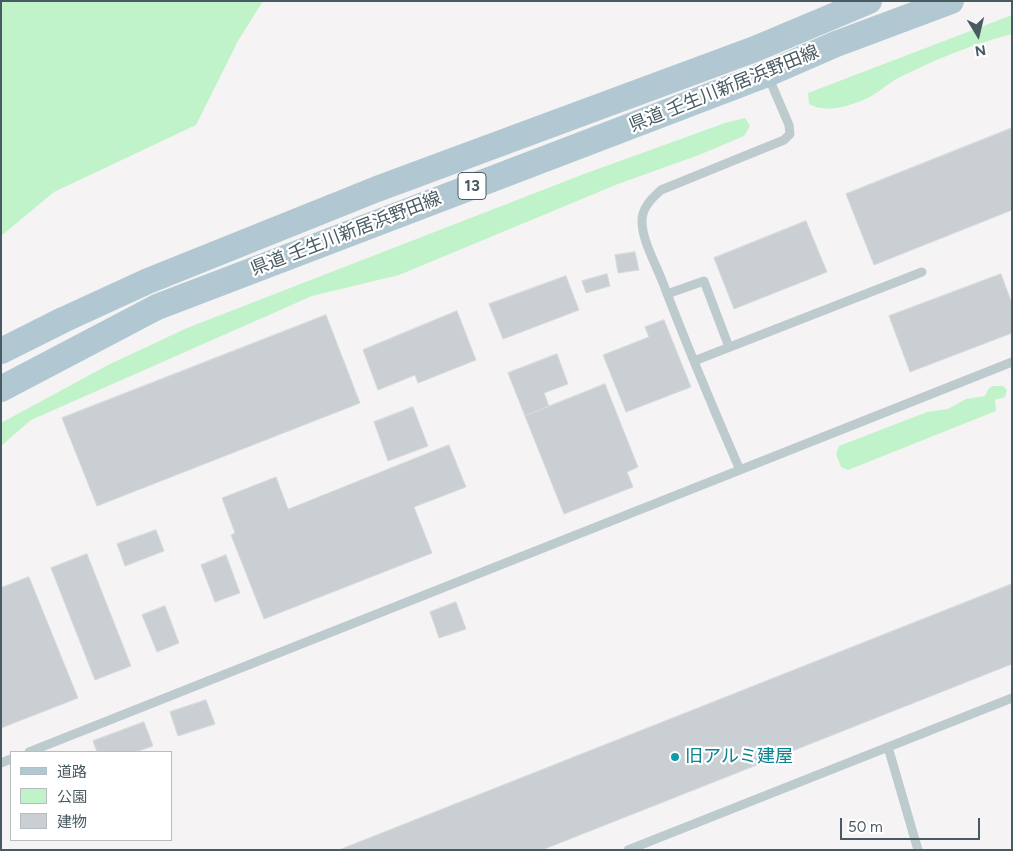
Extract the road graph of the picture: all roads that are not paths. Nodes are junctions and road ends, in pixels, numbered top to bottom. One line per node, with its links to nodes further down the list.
1 (869, 1): 3 (main road, 県道 壬生川新居浜野田線 / 13)
2 (951, 1): 3 (main road, 県道 壬生川新居浜野田線 / 13)
3 (761, 62): 5 (lane); 7 (main road, 県道 壬生川新居浜野田線 / 13); 10 (main road, 県道 壬生川新居浜野田線 / 13)
4 (922, 272): 6 (lane)
5 (667, 294): 6 (lane); 8 (lane)
6 (729, 347): 8 (lane)
7 (1, 352)
8 (694, 361): 11 (lane)
9 (1012, 362): 11 (lane)
10 (1, 389)
11 (740, 470): 14 (lane)
12 (1012, 698): 13 (lane)
13 (888, 747): 15 (lane); 16 (lane)
14 (32, 751)
15 (628, 850)
16 (918, 850)

